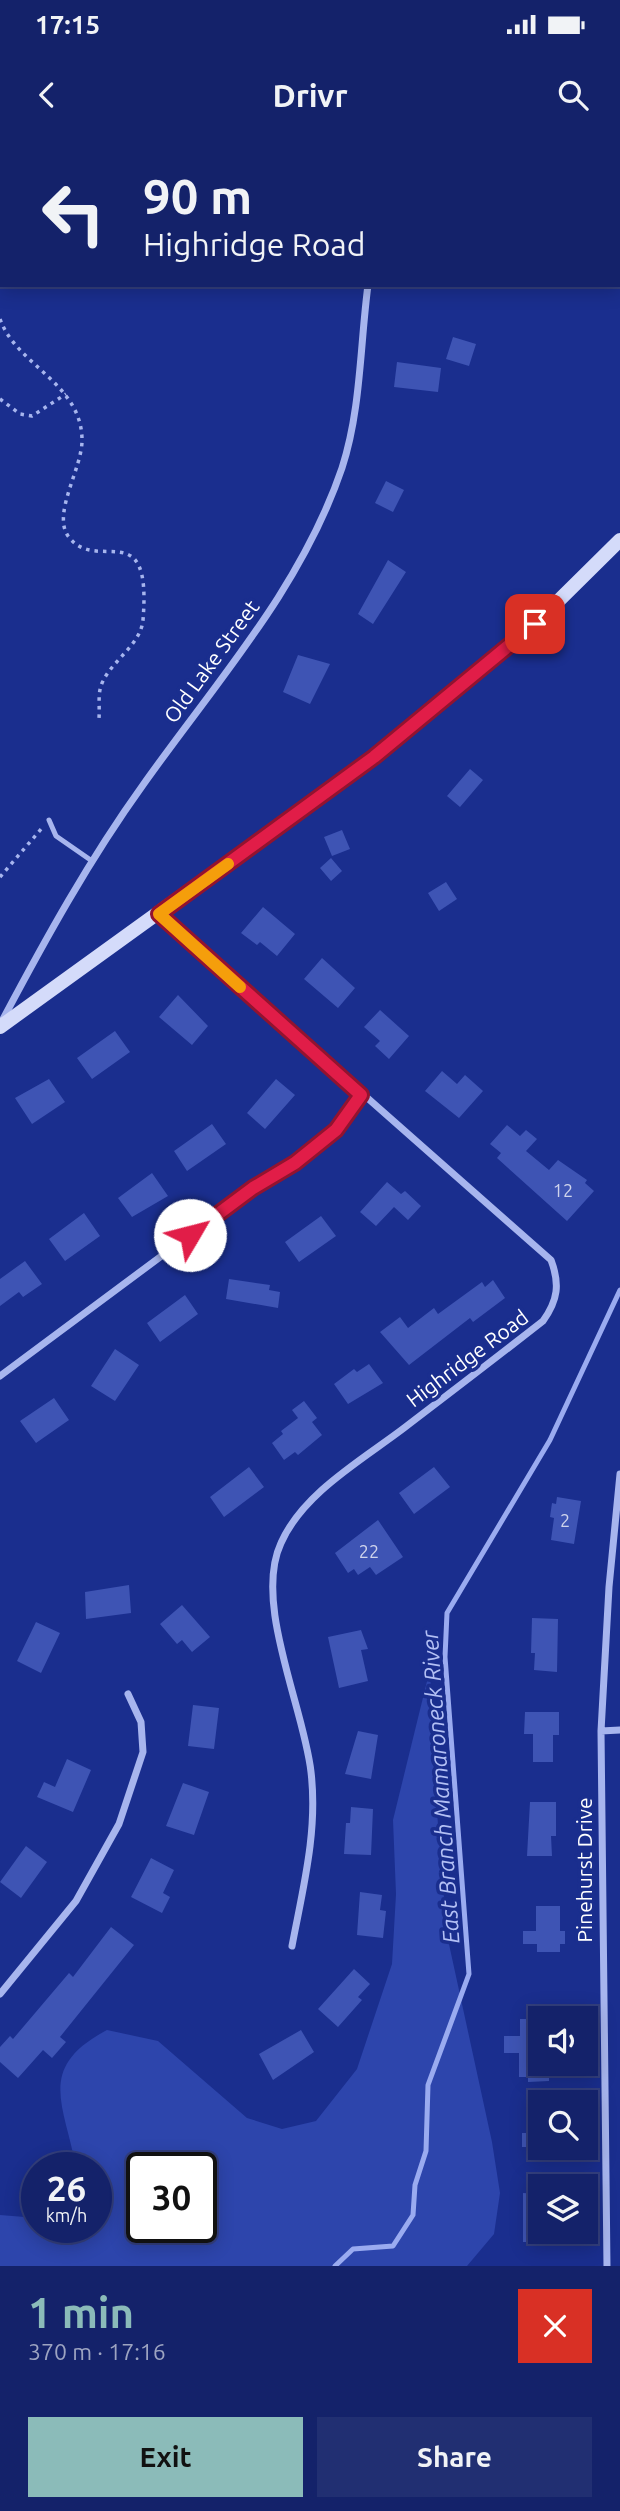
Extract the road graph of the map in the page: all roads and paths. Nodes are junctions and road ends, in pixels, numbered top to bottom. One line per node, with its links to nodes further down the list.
1 (368, 287): 8 (street, Old Lake Street)
2 (0, 318): 3 (path)
3 (66, 394): 4 (path); 6 (path)
4 (0, 399)
5 (620, 540): 10 (main road)
6 (99, 718)
7 (49, 820): 8 (lane); 9 (path)
8 (92, 861): 11 (street, Old Lake Street)
9 (0, 877)
10 (159, 914): 11 (main road); 12 (street, Highridge Road)
11 (0, 1026)
12 (361, 1095): 13 (street); 18 (street, Highridge Road)
13 (0, 1376)
14 (620, 1474): 17 (street, Pinehurst Drive)
15 (128, 1694): 19 (street)
16 (620, 1730): 17 (street)
17 (601, 1731): 20 (street, Pinehurst Drive)
18 (292, 1946)
19 (0, 1994)
20 (607, 2266)

